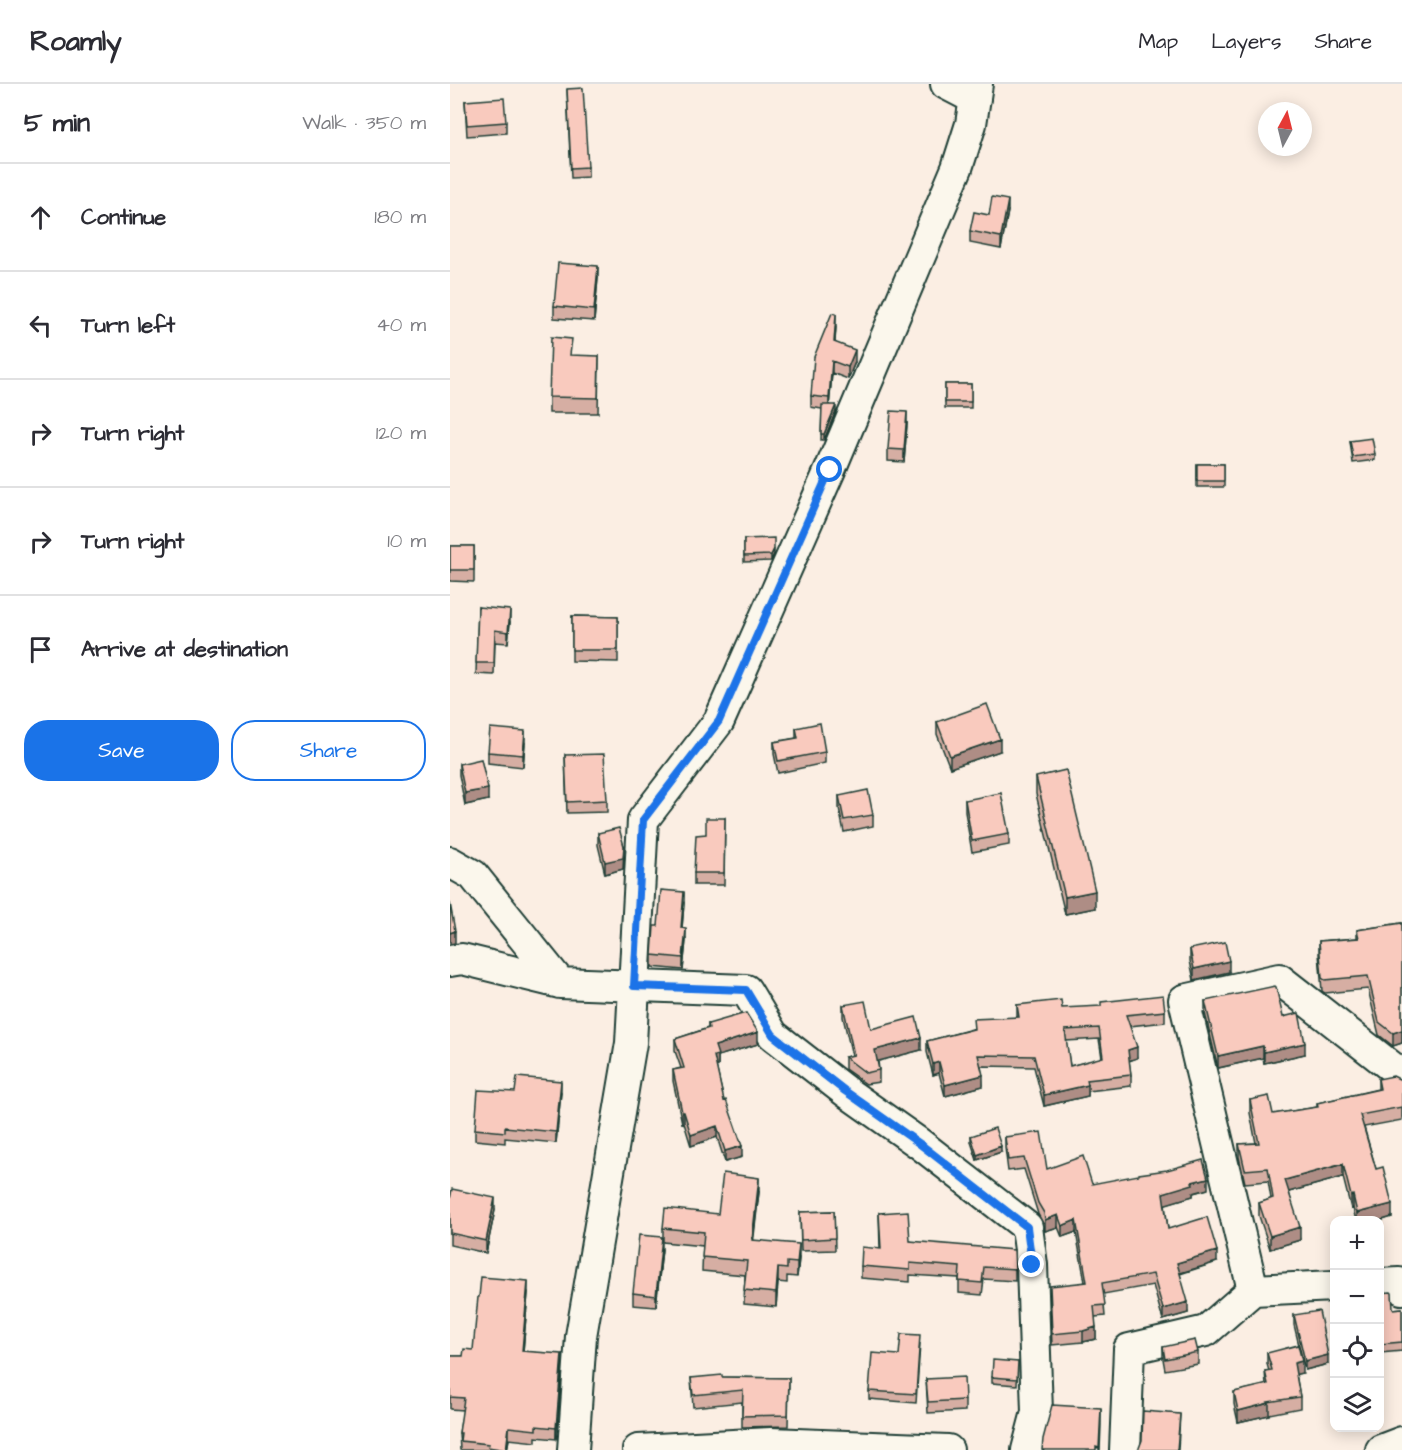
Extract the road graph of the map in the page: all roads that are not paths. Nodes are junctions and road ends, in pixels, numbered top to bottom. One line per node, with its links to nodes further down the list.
1 (946, 84): 2 (street)
2 (976, 91): 6 (street)
3 (450, 862): 5 (street)
4 (450, 961): 5 (street)
5 (560, 983): 6 (street)
6 (634, 986): 13 (street); 16 (street)
7 (1402, 1075): 11 (street)
8 (1384, 1284): 10 (street)
9 (1330, 1286): 11 (street)
10 (1402, 1289)
11 (1253, 1290): 17 (street)
12 (1402, 1442): 18 (street)
13 (573, 1450)
14 (638, 1450): 15 (street)
15 (948, 1450)
16 (1027, 1450)
17 (1125, 1450)
18 (1381, 1450)

